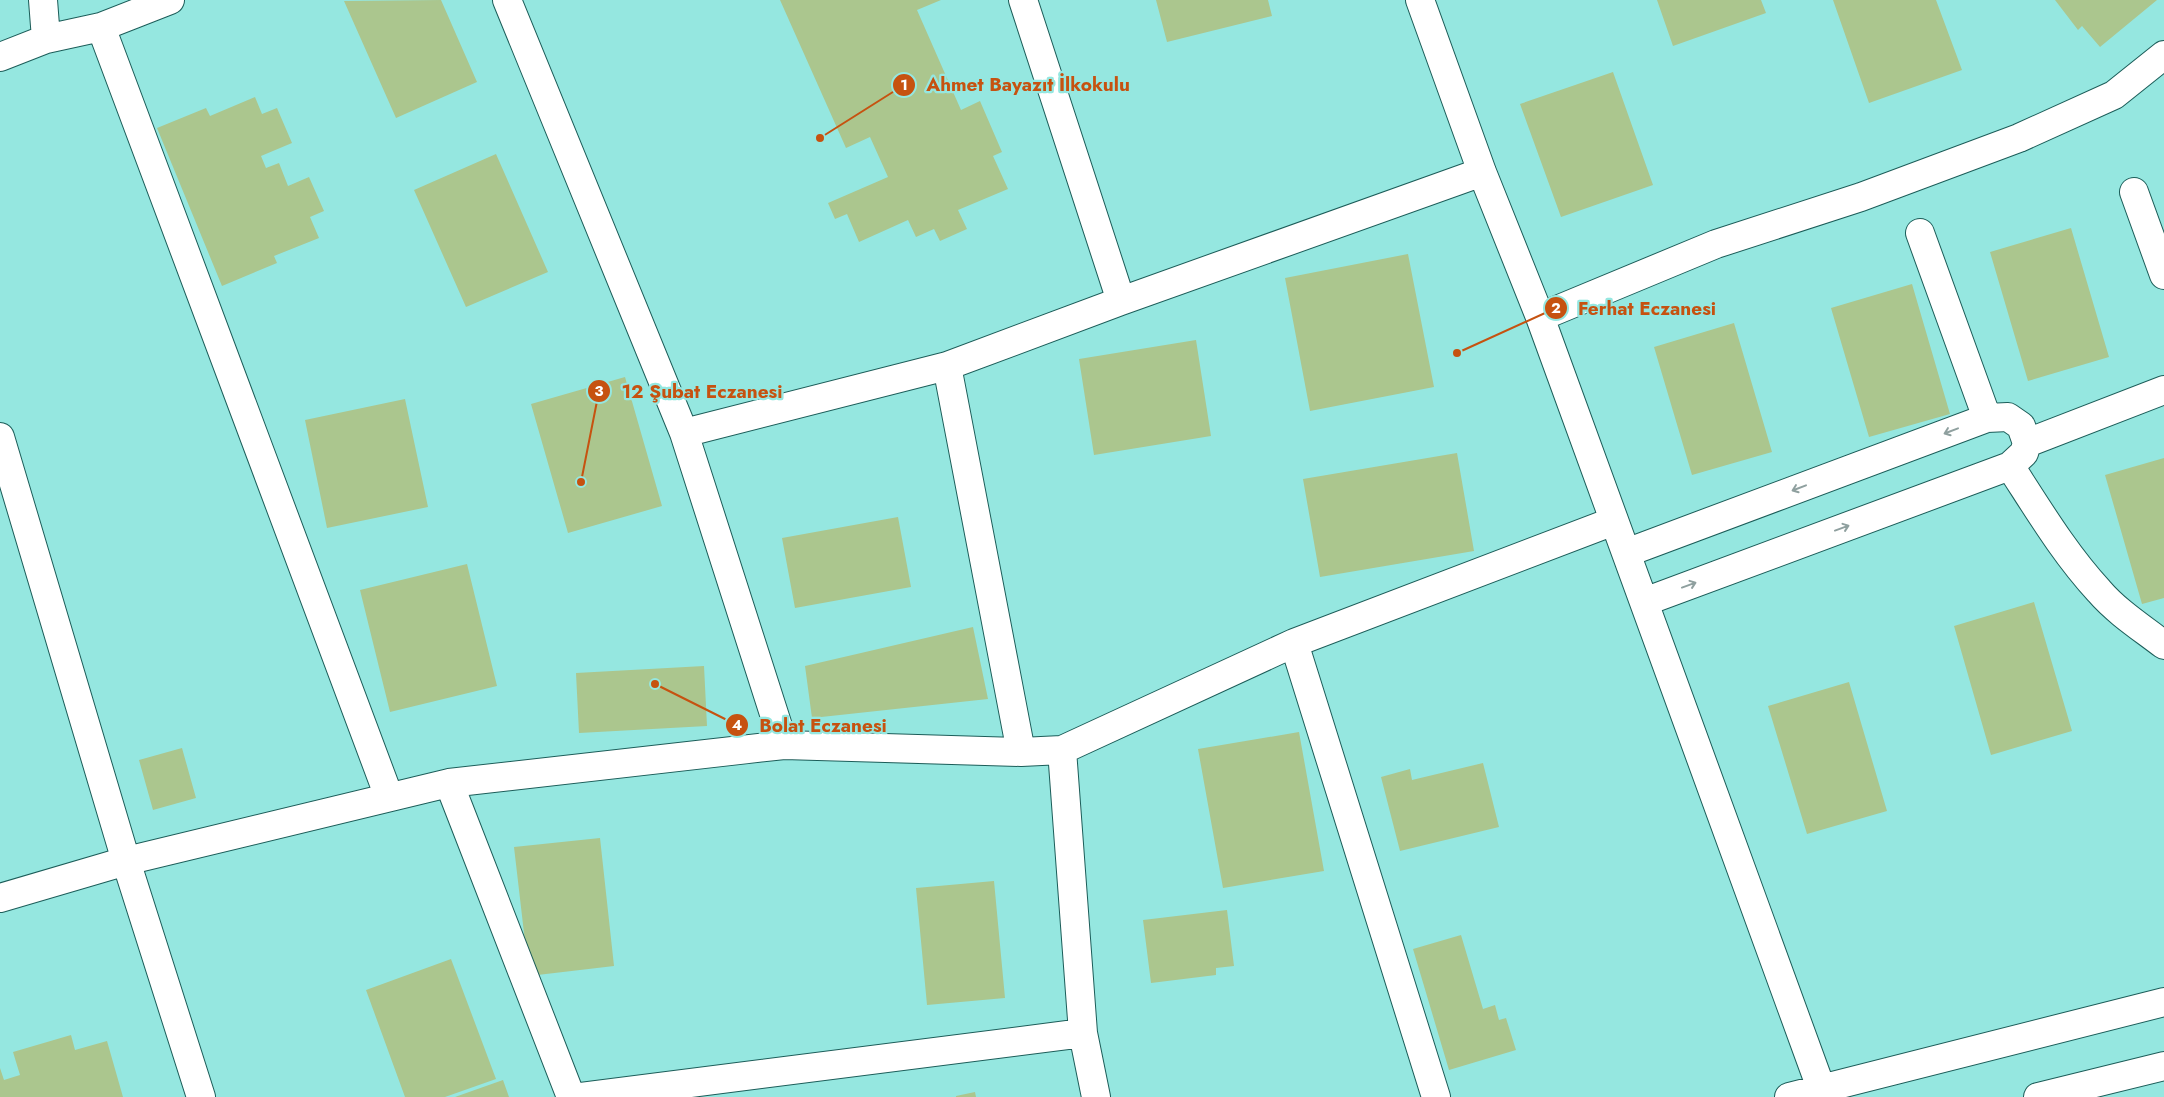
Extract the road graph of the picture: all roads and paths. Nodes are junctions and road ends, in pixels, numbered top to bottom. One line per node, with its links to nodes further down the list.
1 (43, 0): 7 (street)
2 (170, 0): 6 (street)
3 (507, 0): 19 (street)
4 (1023, 0): 14 (street)
5 (1420, 0): 10 (street)
6 (101, 27): 7 (street); 32 (street)
7 (46, 39): 9 (street)
8 (2164, 55): 15 (street)
9 (0, 57)
10 (1482, 172): 14 (street); 15 (street)
11 (2134, 192): 13 (street)
12 (1920, 233): 18 (street)
13 (2164, 275)
14 (1121, 301): 16 (street)
15 (1540, 317): 23 (street)
16 (947, 366): 19 (street); 30 (street)
17 (2164, 390): 21 (street)
18 (1987, 418): 21 (street); 24 (street, one-way to 24)
19 (684, 433): 28 (street)
20 (0, 437): 33 (street)
21 (2027, 443): 22 (street)
22 (2010, 466): 25 (street, one-way to 22); 27 (street)
23 (1614, 522): 24 (street); 26 (street)
24 (1626, 553): 25 (street)
25 (1644, 602): 38 (street)
26 (1294, 643): 29 (street); 43 (street)
27 (2164, 645)
28 (784, 745): 30 (street); 31 (street)
29 (1062, 750): 30 (street); 36 (street)
30 (1021, 752)
31 (449, 782): 32 (street); 40 (street)
32 (389, 797): 33 (street)
33 (126, 861): 34 (street); 39 (street)
34 (0, 898)
35 (2164, 1002): 38 (street)
36 (1083, 1033): 41 (street); 42 (street)
37 (2164, 1066): 45 (street)
38 (1824, 1093): 44 (street)
39 (201, 1097)
40 (570, 1097)
41 (582, 1097)
42 (1096, 1097)
43 (1436, 1097)
44 (1789, 1097)
45 (2038, 1097)

